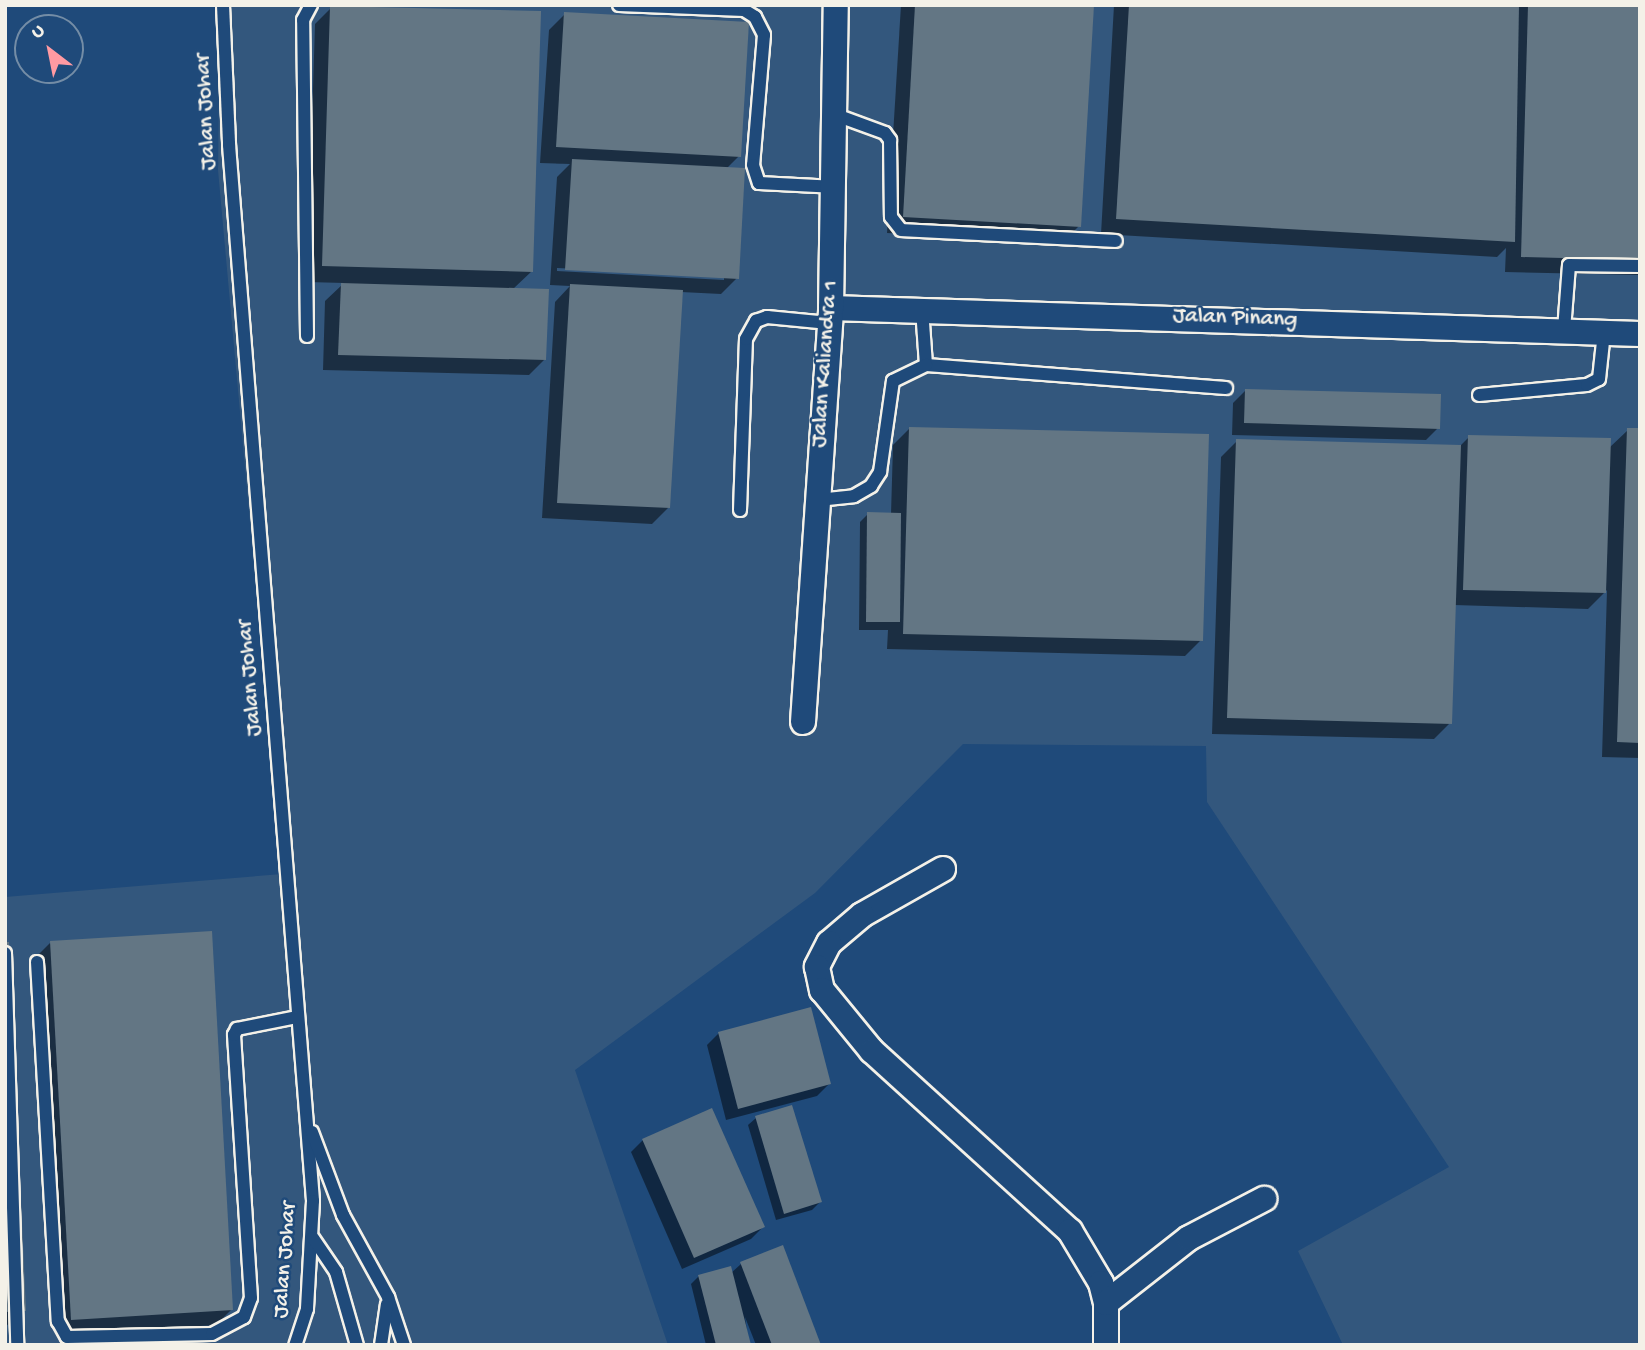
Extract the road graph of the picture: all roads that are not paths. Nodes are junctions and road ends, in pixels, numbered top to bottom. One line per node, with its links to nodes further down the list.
1 (223, 5): 24 (lane, Jalan Johar)
2 (310, 5): 14 (lane)
3 (618, 5): 6 (lane)
4 (836, 5): 5 (street, Jalan Kaliandra 1)
5 (836, 115): 6 (street, Jalan Kaliandra 1); 7 (lane)
6 (836, 187): 10 (street, Jalan Kaliandra 1)
7 (1116, 241)
8 (1640, 266): 11 (lane)
9 (922, 309): 10 (street, Jalan Pinang); 11 (street, Jalan Pinang); 15 (lane)
10 (830, 316): 18 (street, Jalan Kaliandra 1); 19 (lane)
11 (1564, 330): 12 (street, Jalan Pinang)
12 (1604, 332): 13 (street, Jalan Pinang); 17 (lane)
13 (1640, 334)
14 (307, 336)
15 (926, 365): 16 (lane); 18 (lane)
16 (1226, 388)
17 (1479, 395)
18 (818, 500): 20 (street, Jalan Kaliandra 1)
19 (740, 510)
20 (803, 722)
21 (943, 869): 29 (street)
22 (5, 954): 30 (lane)
23 (37, 962): 24 (lane)
24 (298, 1017): 25 (lane, Jalan Johar)
25 (308, 1122): 27 (lane, Jalan Johar); 28 (lane)
26 (1264, 1199): 29 (street)
27 (313, 1238): 31 (lane, Jalan Johar); 32 (lane)
28 (388, 1297): 33 (lane); 34 (lane)
29 (1106, 1303): 35 (street)
30 (17, 1345)
31 (295, 1345)
32 (357, 1345)
33 (381, 1345)
34 (404, 1345)
35 (1106, 1345)

